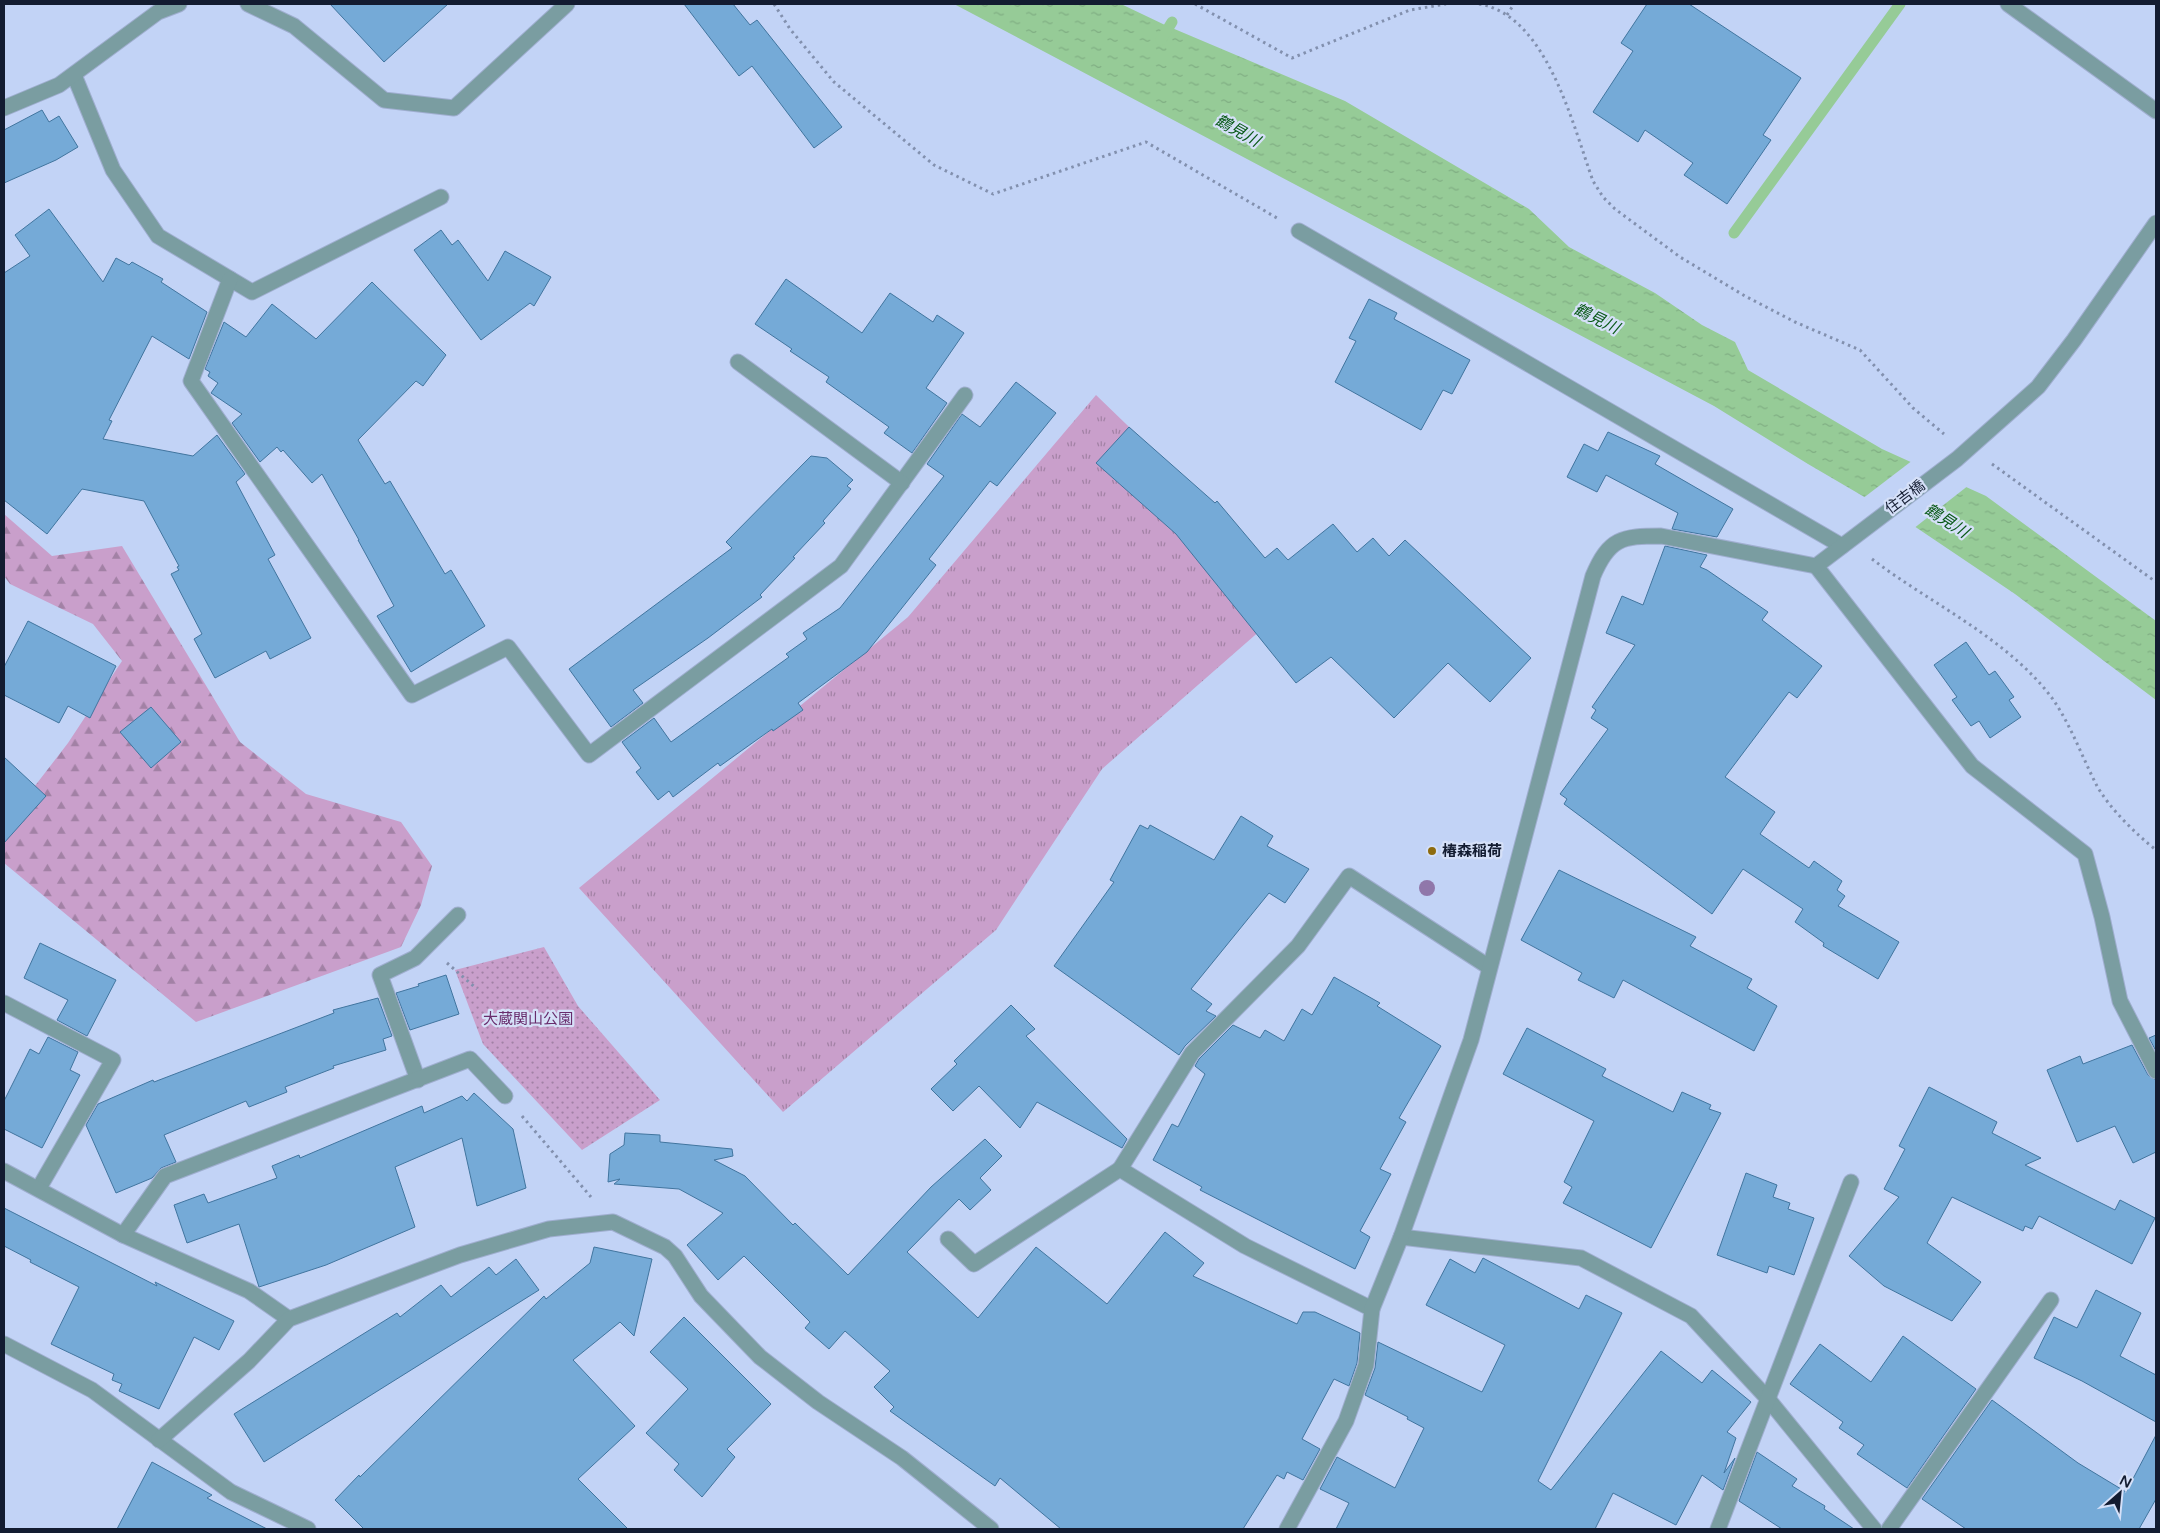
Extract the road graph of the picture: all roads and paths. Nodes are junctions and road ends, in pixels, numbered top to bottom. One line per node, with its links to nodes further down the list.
1 (179, 4): 11 (street)
2 (248, 4): 3 (street)
3 (568, 4)
4 (774, 4): 16 (path)
5 (1195, 4): 6 (path)
6 (1446, 4)
7 (1479, 4): 10 (path)
8 (1514, 4): 10 (path)
9 (2008, 4): 13 (street)
10 (1507, 14): 20 (path)
11 (74, 75): 12 (street); 17 (street)
12 (4, 108)
13 (2156, 111)
14 (441, 198): 17 (street)
15 (2156, 223): 23 (street, 住吉橋)
16 (1299, 231): 23 (street)
17 (230, 279): 22 (street)
18 (738, 362): 22 (street)
19 (965, 395): 22 (street)
20 (1950, 438)
21 (1990, 462): 25 (path)
22 (902, 483)
23 (1842, 546): 24 (street, 住吉橋); 26 (path)
24 (1816, 566): 29 (street); 32 (street)
25 (2156, 582)
26 (2156, 850)
27 (458, 915): 28 (street)
28 (428, 946): 30 (path); 33 (street)
29 (1489, 967): 36 (street); 42 (street)
30 (478, 989)
31 (4, 1003): 39 (street)
32 (2156, 1071)
33 (418, 1080): 34 (street); 41 (street)
34 (505, 1096)
35 (531, 1127): 40 (path)
36 (1120, 1169): 43 (street); 45 (street)
37 (4, 1171): 39 (street)
38 (1851, 1182): 48 (street)
39 (39, 1188): 41 (street)
40 (584, 1188)
41 (123, 1235): 46 (street)
42 (1401, 1237): 45 (street); 48 (street)
43 (948, 1239)
44 (2051, 1300): 55 (street)
45 (1372, 1309): 52 (street)
46 (289, 1319): 49 (street); 51 (street)
47 (4, 1344): 49 (street)
48 (1768, 1399): 53 (street); 54 (street)
49 (159, 1440): 50 (street)
50 (308, 1529)
51 (991, 1529)
52 (1287, 1529)
53 (1718, 1529)
54 (1874, 1529)
55 (1889, 1529)

